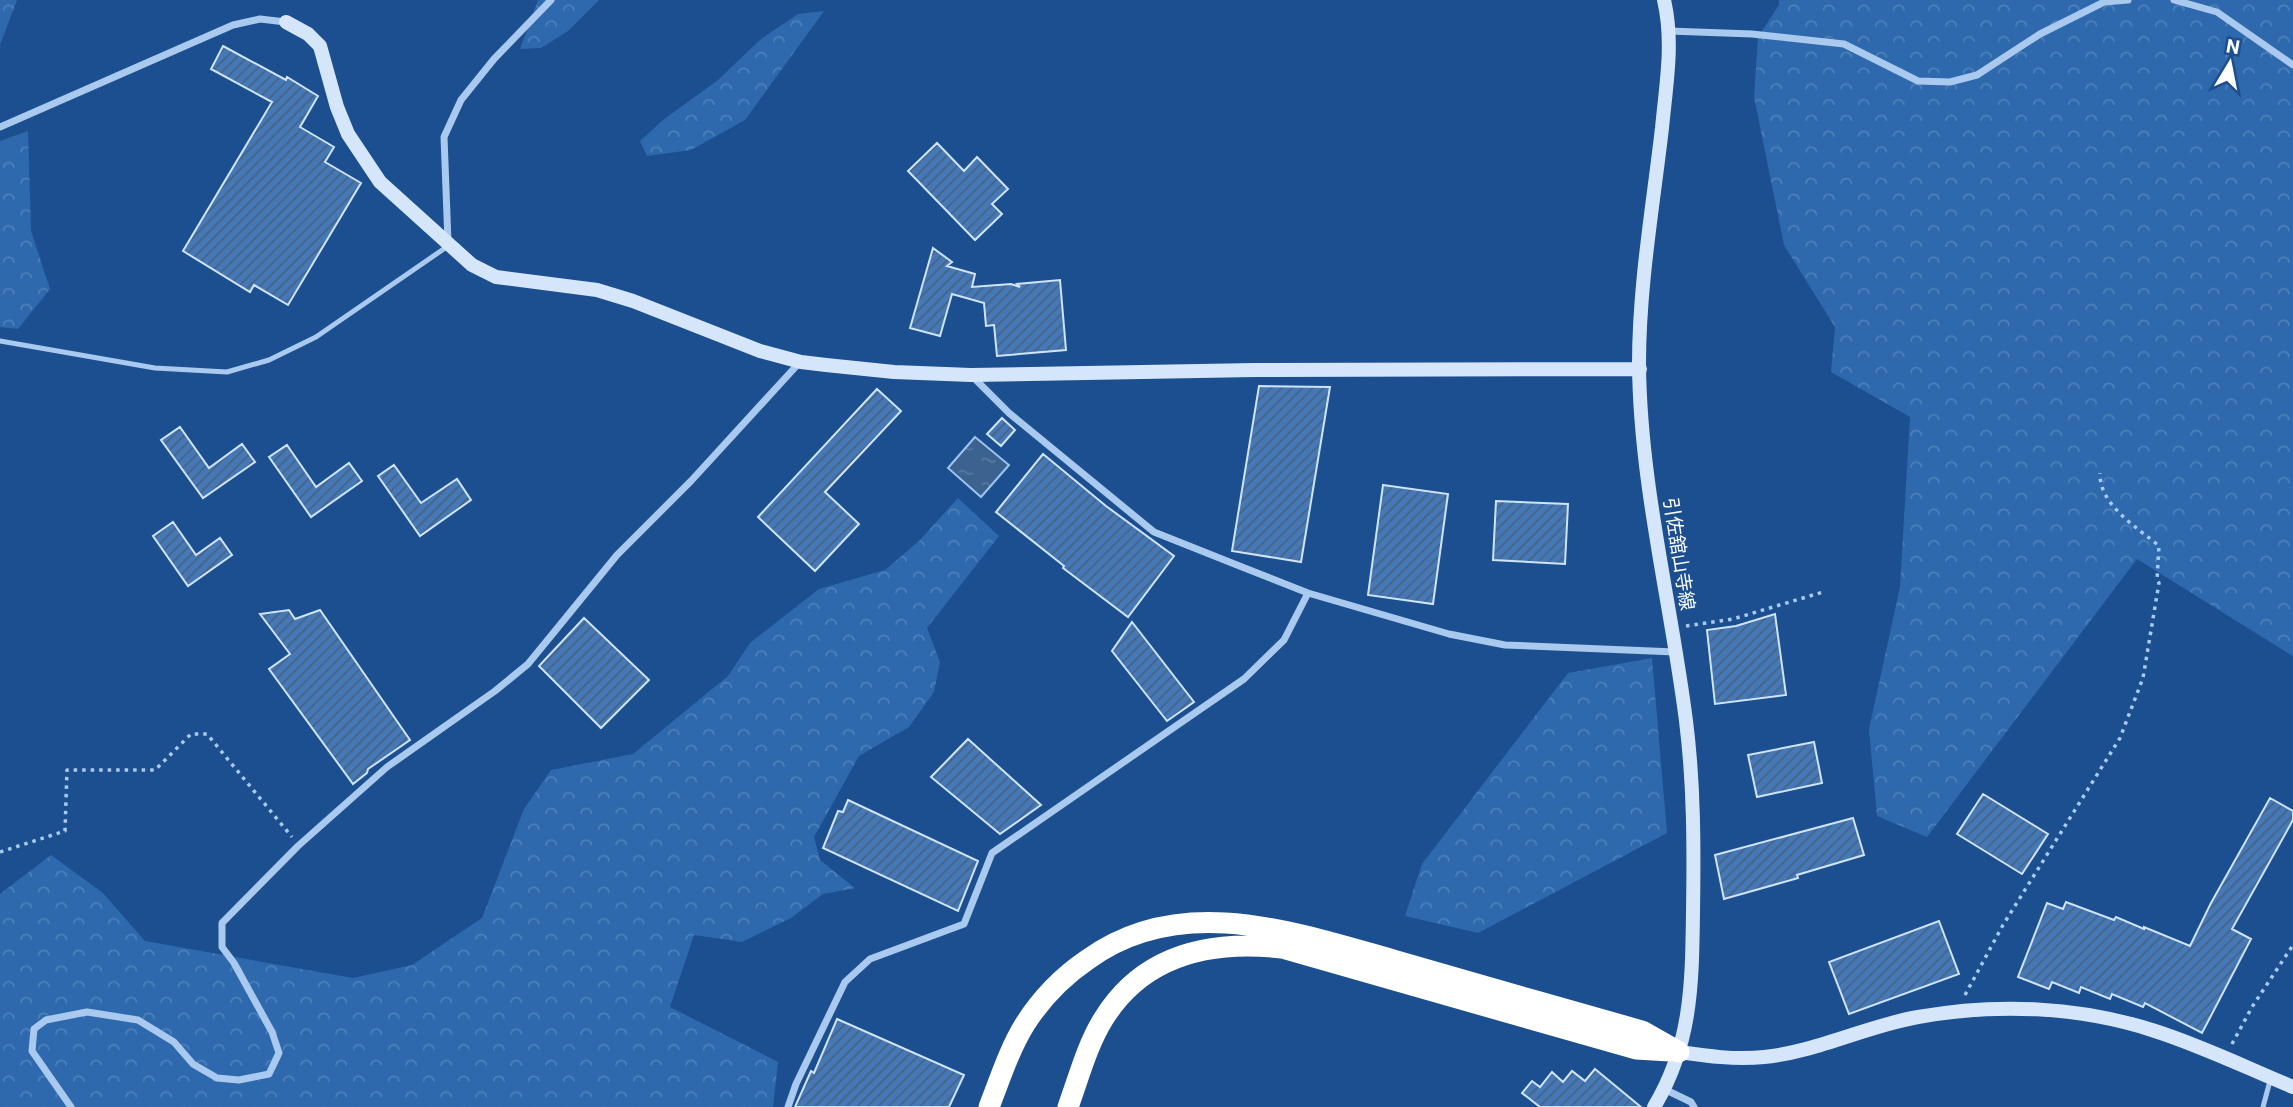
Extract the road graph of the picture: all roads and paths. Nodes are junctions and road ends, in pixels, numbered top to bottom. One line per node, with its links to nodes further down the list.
1 (551, 0): 9 (street)
2 (1664, 0): 6 (street, 引佐舘山寺線)
3 (2128, 0): 6 (street)
4 (2174, 0): 7 (street)
5 (286, 22): 8 (street); 9 (street)
6 (1669, 31): 12 (street, 引佐舘山寺線)
7 (2293, 65)
8 (0, 127)
9 (448, 246): 10 (lane); 11 (street)
10 (0, 341)
11 (801, 362): 13 (street); 19 (street)
12 (1640, 369): 13 (street); 17 (street, 引佐舘山寺線)
13 (971, 375): 16 (street)
14 (2100, 473): 22 (path)
15 (1823, 592): 17 (path)
16 (1308, 593): 18 (street); 29 (street)
17 (1672, 628): 18 (street, 引佐舘山寺線)
18 (1675, 652): 23 (street, 引佐舘山寺線)
19 (298, 846): 20 (path); 28 (street)
20 (0, 852)
21 (2293, 945): 24 (path)
22 (1965, 1011): 23 (street); 24 (street)
23 (1679, 1052): 27 (street, 引佐舘山寺線); 30 (highway); 31 (highway)
24 (2226, 1059): 25 (street)
25 (2271, 1078): 26 (street); 34 (lane)
26 (2293, 1087)
27 (1664, 1089): 32 (street, 引佐舘山寺線); 33 (street)
28 (71, 1107)
29 (788, 1107)
30 (989, 1107)
31 (1068, 1107)
32 (1654, 1107)
33 (1695, 1107)
34 (2263, 1107)

